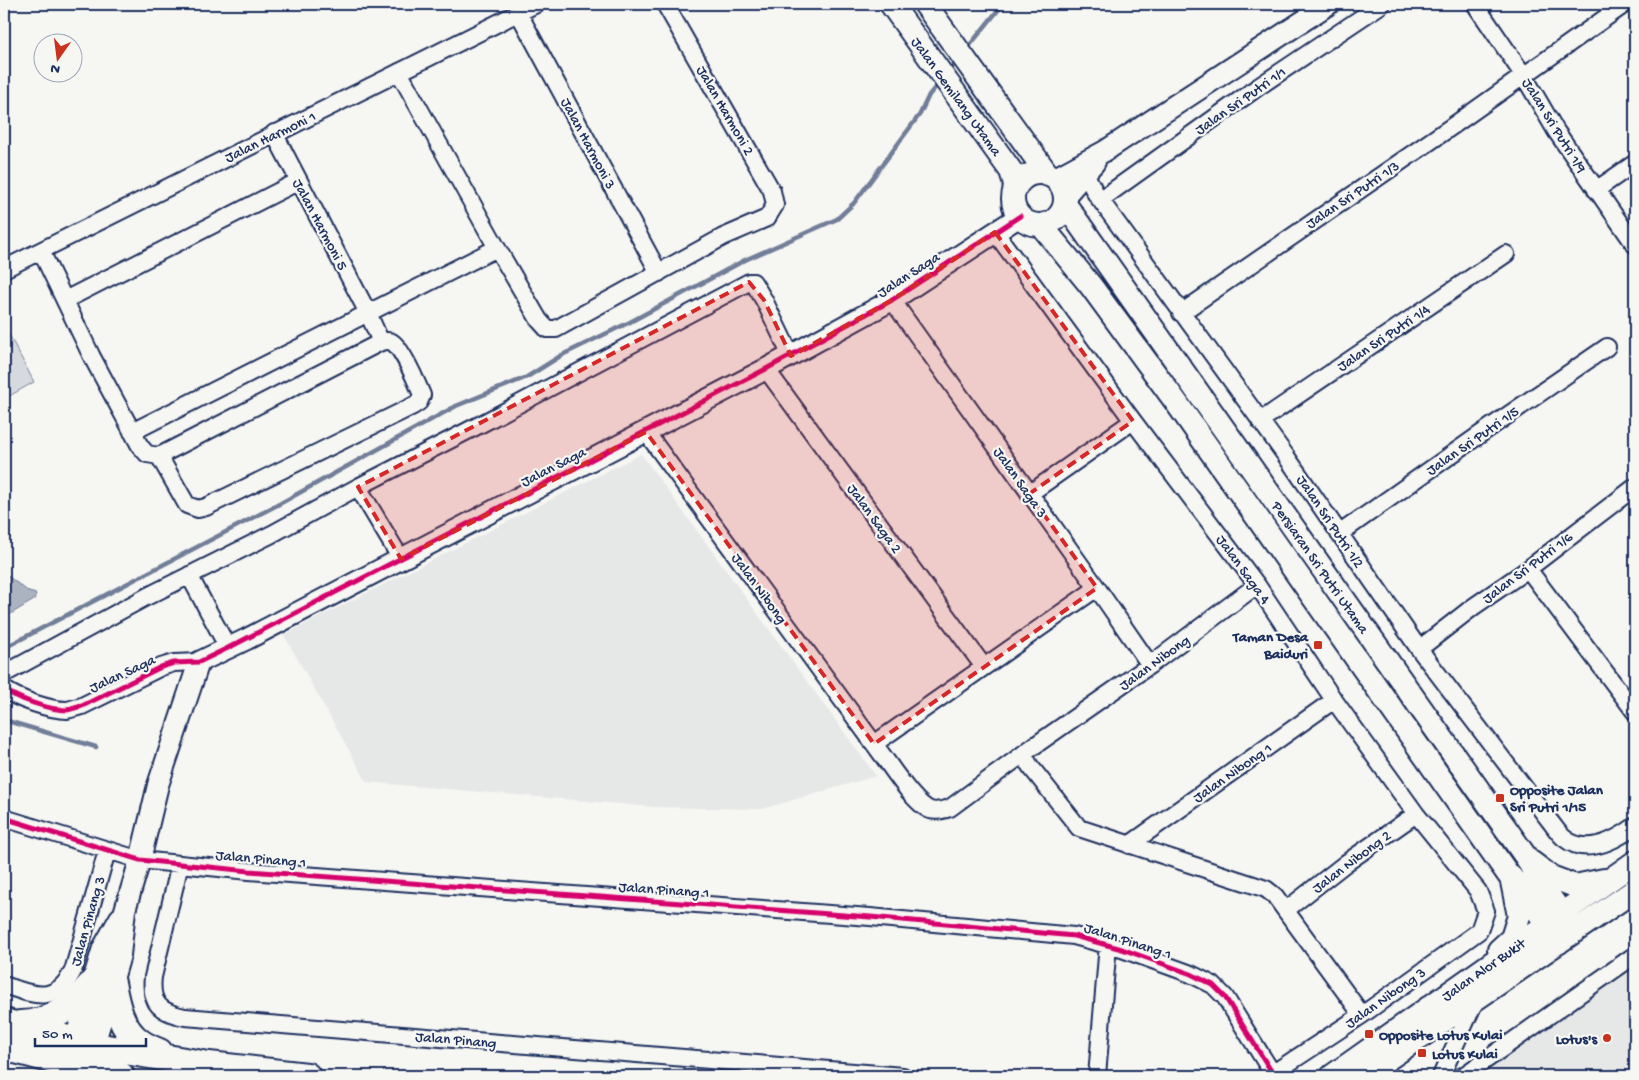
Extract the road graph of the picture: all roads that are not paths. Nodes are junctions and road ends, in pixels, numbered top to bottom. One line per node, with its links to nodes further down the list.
1 (536, 4): 9 (street, Jalan Harmoni 1)
2 (665, 4): 29 (street, Jalan Harmoni 2)
3 (891, 4): 19 (main road, Jalan Gemilang Utama)
4 (925, 4): 17 (main road, Jalan Gemilang Utama)
5 (1329, 4): 13 (street)
6 (1382, 4): 20 (street, Jalan Sri Putri 1/1)
7 (1475, 4): 11 (street, Jalan Sri Putri 1/9)
8 (1625, 4): 11 (street, Jalan Sri Putri 1/3)
9 (518, 12): 10 (street, Jalan Harmoni 1); 29 (street, Jalan Harmoni 3)
10 (399, 72): 12 (street, Jalan Harmoni 1); 25 (street)
11 (1524, 76): 18 (street, Jalan Sri Putri 1/9); 33 (street, Jalan Sri Putri 1/3)
12 (274, 134): 16 (street, Jalan Harmoni 5); 26 (street, Jalan Harmoni 1)
13 (1105, 151): 15 (street); 17 (street)
14 (1635, 163): 18 (street)
15 (1085, 173): 17 (street); 20 (street, Jalan Sri Putri 1/2)
16 (299, 181): 30 (street); 32 (street, Jalan Harmoni 5)
17 (1058, 188): 19 (main road); 22 (main road); 69 (main road, Persiaran Sri Putri Utama)
18 (1596, 190): 24 (street, Jalan Sri Putri 1/9)
19 (1014, 192): 21 (main road)
20 (1100, 200): 33 (street, Jalan Sri Putri 1/2)
21 (1020, 216): 22 (main road); 23 (street, Jalan Saga)
22 (1041, 225): 72 (main road, Persiaran Sri Putri Utama)
23 (995, 232): 31 (street, Jalan Saga); 39 (street, Jalan Saga 4)
24 (1635, 245)
25 (497, 248): 29 (street); 32 (street)
26 (41, 251): 28 (street, Jalan Harmoni 1); 30 (street)
27 (1506, 254): 38 (street, Jalan Sri Putri 1/4)
28 (4, 269)
29 (659, 273)
30 (65, 300): 40 (street)
31 (892, 300): 36 (street, Jalan Saga); 45 (street, Jalan Saga 3)
32 (368, 313): 34 (street, Jalan Harmoni 5); 40 (street)
33 (1180, 313): 38 (street, Jalan Sri Putri 1/2)
34 (381, 342): 42 (street); 42 (street)
35 (1607, 347): 46 (street, Jalan Sri Putri 1/5)
36 (791, 356): 37 (street, Jalan Saga); 43 (street)
37 (766, 369): 41 (street, Jalan Saga); 56 (street, Jalan Saga 2)
38 (1260, 420): 46 (street, Jalan Sri Putri 1/2)
39 (1134, 421): 45 (street); 50 (street, Jalan Saga 4)
40 (132, 432): 42 (street)
41 (646, 432): 47 (street, Jalan Saga); 61 (street, Jalan Nibong)
42 (159, 456)
43 (358, 487): 47 (street); 49 (street)
44 (1635, 487): 48 (street, Jalan Sri Putri 1/6)
45 (1029, 494): 51 (street, Jalan Saga 3)
46 (1339, 534): 53 (street, Jalan Sri Putri 1/2)
47 (402, 559): 52 (street, Jalan Saga)
48 (1528, 569): 53 (street, Jalan Sri Putri 1/6); 60 (street)
49 (189, 576): 52 (street); 57 (street)
50 (1257, 585): 55 (street, Jalan Nibong); 59 (street, Jalan Saga 4)
51 (1097, 588): 55 (street, Jalan Saga 3); 56 (street)
52 (228, 648): 54 (street, Jalan Saga)
53 (1419, 649): 65 (street, Jalan Sri Putri 1/2)
54 (199, 662): 58 (street, Jalan Saga); 68 (street)
55 (1150, 666): 62 (street, Jalan Nibong)
56 (984, 667): 61 (street)
57 (4, 674)
58 (4, 690)
59 (1334, 700): 63 (street, Jalan Saga 4); 66 (street, Jalan Nibong 1)
60 (1635, 712)
61 (874, 744): 62 (street, Jalan Nibong)
62 (1025, 754): 66 (street)
63 (1416, 814): 75 (street, Jalan Nibong 2); 76 (street, Jalan Saga 4)
64 (4, 818): 67 (street, Jalan Pinang 1)
65 (1635, 826)
66 (1129, 844): 75 (street)
67 (107, 850): 68 (street, Jalan Pinang 1); 82 (street, Jalan Pinang 3)
68 (140, 860): 71 (street, Jalan Pinang 1); 81 (street)
69 (1528, 860): 73 (main road); 77 (main road, Persiaran Sri Putri Utama)
70 (1635, 862): 73 (main road, Jalan Alor Bukit)
71 (180, 864): 78 (street, Jalan Pinang 1); 92 (street, Jalan Pinang)
72 (1510, 876): 77 (main road, Persiaran Sri Putri Utama); 80 (main road)
73 (1611, 878): 77 (main road, Jalan Alor Bukit)
74 (1635, 890): 77 (main road, Jalan Alor Bukit)
75 (1286, 910): 84 (street)
76 (1486, 911): 84 (street, Jalan Nibong 3)
77 (1560, 928): 80 (main road, Jalan Alor Bukit); 83 (main road, Jalan Alor Bukit)
78 (1108, 944): 88 (street, Jalan Pinang 1); 93 (street)
79 (1635, 955): 97 (street)
80 (1472, 977): 94 (main road, Jalan Alor Bukit)
81 (103, 982): 85 (highway); 86 (highway); 87 (street)
82 (4, 985)
83 (1476, 999): 95 (main road, Jalan Alor Bukit); 96 (street)
84 (1362, 1015): 88 (street, Jalan Nibong 3)
85 (6, 1035): 87 (highway); 89 (highway)
86 (175, 1059): 87 (highway); 91 (highway)
87 (79, 1062): 90 (highway)
88 (1271, 1075)
89 (42, 1076)
90 (121, 1076)
91 (307, 1076)
92 (903, 1076)
93 (1097, 1076)
94 (1332, 1076)
95 (1362, 1076)
96 (1441, 1076)
97 (1463, 1076)

